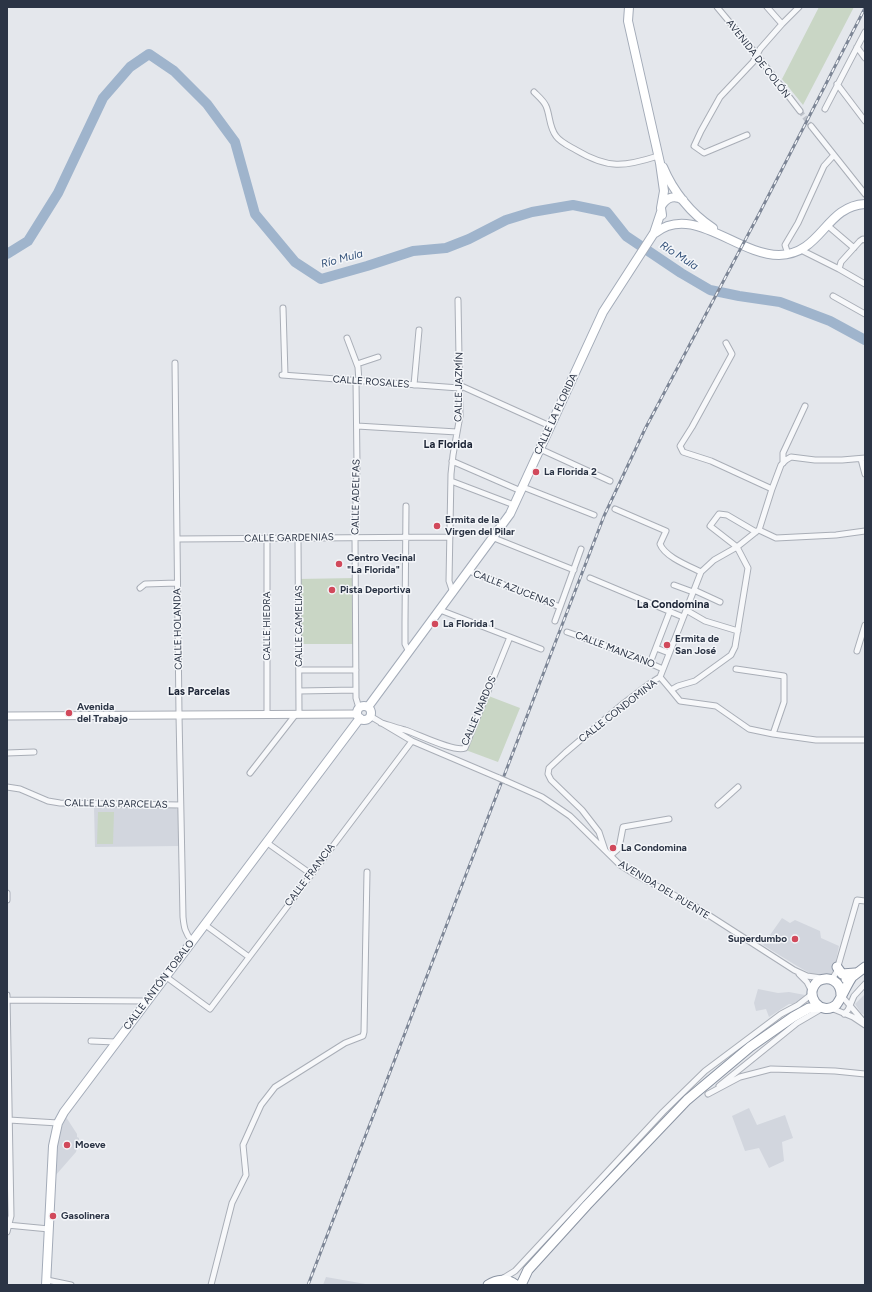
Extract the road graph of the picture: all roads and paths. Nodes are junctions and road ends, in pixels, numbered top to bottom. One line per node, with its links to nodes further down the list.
1 (629, 7): 18 (main road, CALLE LA FLORIDA)
2 (717, 7): 8 (street, AVENIDA DE COLÓN)
3 (767, 7): 5 (street)
4 (798, 7): 5 (street)
5 (782, 24): 8 (street)
6 (865, 32): 7 (street)
7 (857, 47): 9 (street); 10 (street)
8 (757, 56): 13 (street, AVENIDA DE COLÓN); 16 (street)
9 (865, 58)
10 (837, 84): 12 (street); 14 (street)
11 (534, 92): 18 (street)
12 (825, 109)
13 (800, 111)
14 (865, 121)
15 (811, 126): 17 (street)
16 (747, 135)
17 (834, 155): 19 (street); 30 (street)
18 (659, 159): 20 (main road); 22 (main road, CALLE LA FLORIDA)
19 (865, 194)
20 (685, 202): 22 (main road); 23 (main road); 26 (main road)
21 (865, 204): 24 (main road)
22 (662, 208): 23 (main road); 25 (main road, CALLE LA FLORIDA)
23 (677, 223): 25 (main road); 26 (main road)
24 (828, 225): 28 (street); 29 (main road)
25 (654, 233): 48 (main road, CALLE LA FLORIDA)
26 (729, 239): 30 (main road)
27 (865, 240): 28 (street)
28 (854, 248): 31 (street)
29 (801, 250): 30 (main road); 31 (street)
30 (788, 254)
31 (839, 269): 32 (street)
32 (865, 284)
33 (833, 296): 36 (street)
34 (458, 300): 45 (street, CALLE JAZMÍN)
35 (283, 308): 43 (street, CALLE ROSALES)
36 (865, 314)
37 (419, 330): 44 (street)
38 (347, 338): 42 (street, CALLE ADELFAS)
39 (726, 343): 58 (street)
40 (378, 357): 42 (street)
41 (175, 363): 71 (street, CALLE HOLANDA)
42 (357, 364): 43 (street, CALLE ADELFAS)
43 (358, 381): 44 (street, CALLE ROSALES); 47 (street, CALLE ADELFAS)
44 (414, 385): 45 (street, CALLE ROSALES)
45 (459, 387): 48 (street, CALLE ROSALES); 49 (street, CALLE JAZMÍN)
46 (805, 406): 53 (street)
47 (357, 426): 49 (street); 68 (street, CALLE ADELFAS)
48 (550, 426): 50 (main road, CALLE LA FLORIDA)
49 (457, 432): 52 (street, CALLE JAZMÍN)
50 (540, 449): 56 (street); 57 (main road, CALLE LA FLORIDA)
51 (863, 459): 53 (street); 54 (street)
52 (452, 462): 55 (street, CALLE JAZMÍN); 57 (street)
53 (783, 463): 58 (street)
54 (865, 474)
55 (451, 481): 59 (street); 65 (street, CALLE JAZMÍN)
56 (610, 481)
57 (522, 489): 59 (main road, CALLE LA FLORIDA); 62 (street)
58 (772, 489): 63 (street)
59 (514, 505): 70 (main road, CALLE LA FLORIDA)
60 (406, 506): 69 (street)
61 (615, 509): 76 (street)
62 (594, 515)
63 (757, 531): 64 (street); 72 (street, CALLE CONDOMINA); 72 (street)
64 (865, 531)
65 (450, 537): 69 (street, CALLE GARDENIAS); 82 (street, CALLE JAZMÍN)
66 (267, 538): 67 (street, CALLE GARDENIAS); 71 (street, CALLE GARDENIAS); 112 (street, CALLE HIEDRA)
67 (298, 538): 68 (street, CALLE GARDENIAS); 102 (street, CALLE CAMELIAS)
68 (355, 538): 69 (street, CALLE GARDENIAS); 103 (street, CALLE ADELFAS)
69 (405, 538): 97 (street)
70 (494, 538): 74 (street); 75 (main road, CALLE LA FLORIDA)
71 (177, 539): 78 (street, CALLE HOLANDA)
72 (737, 547): 76 (street, CALLE CONDOMINA); 91 (street)
73 (581, 549): 74 (street)
74 (574, 570): 84 (street)
75 (469, 571): 82 (main road, CALLE LA FLORIDA); 84 (street, CALLE AZUCENAS)
76 (701, 572): 81 (street, CALLE CONDOMINA)
77 (590, 578): 87 (street)
78 (177, 583): 80 (street); 111 (street, CALLE HOLANDA)
79 (674, 585): 81 (street)
80 (140, 588)
81 (694, 591): 83 (street); 86 (street, CALLE CONDOMINA)
82 (453, 593): 85 (main road, CALLE LA FLORIDA)
83 (720, 602)
84 (560, 607): 89 (street)
85 (440, 610): 93 (street); 97 (main road, CALLE LA FLORIDA)
86 (686, 610): 88 (street, CALLE CONDOMINA); 91 (street)
87 (670, 611): 88 (street); 94 (street)
88 (683, 616): 98 (street, CALLE CONDOMINA)
89 (555, 621)
90 (865, 625): 96 (street)
91 (738, 631): 106 (street)
92 (567, 632): 99 (street, CALLE MANZANO)
93 (510, 637): 95 (street); 115 (street, CALLE NARDOS)
94 (656, 648): 98 (street); 99 (street)
95 (541, 649)
96 (857, 651)
97 (409, 652): 108 (main road, CALLE LA FLORIDA)
98 (669, 653): 100 (street, CALLE CONDOMINA)
99 (650, 663): 100 (street, CALLE MANZANO)
100 (664, 669): 104 (street, CALLE CONDOMINA)
101 (736, 669): 116 (street)
102 (299, 670): 103 (street); 107 (street, CALLE CAMELIAS)
103 (356, 670): 105 (street, CALLE ADELFAS)
104 (660, 677): 106 (street); 128 (street, CALLE CONDOMINA)
105 (356, 690): 107 (street); 109 (street, CALLE ADELFAS)
106 (671, 690): 116 (street)
107 (299, 691): 110 (street, CALLE CAMELIAS)
108 (368, 707): 109 (main road); 114 (main road)
109 (359, 713): 110 (street); 114 (main road); 127 (main road, CALLE ANTÓN TOBALO)
110 (297, 714): 112 (street); 121 (street)
111 (179, 715): 112 (street); 113 (street); 124 (street, CALLE HOLANDA)
112 (267, 715)
113 (7, 716)
114 (370, 716): 115 (street, AVENIDA DEL PUENTE)
115 (380, 723): 118 (street, AVENIDA DEL PUENTE)
116 (773, 734): 117 (street)
117 (865, 740)
118 (412, 741): 128 (street, AVENIDA DEL PUENTE, bridge); 131 (street, CALLE FRANCIA)
119 (34, 752): 120 (street)
120 (7, 753)
121 (250, 774)
122 (7, 787): 124 (street, CALLE LAS PARCELAS)
123 (738, 787): 125 (street)
124 (180, 805): 136 (street, CALLE HOLANDA)
125 (718, 805)
126 (669, 819): 129 (street)
127 (266, 842): 131 (street); 135 (main road, CALLE ANTÓN TOBALO)
128 (605, 850): 129 (street, AVENIDA DEL PUENTE)
129 (611, 855): 139 (street, AVENIDA DEL PUENTE)
130 (367, 872): 168 (street)
131 (311, 874): 137 (street, CALLE FRANCIA)
132 (7, 893): 133 (street)
133 (7, 900)
134 (865, 902): 138 (street)
135 (204, 924): 136 (main road, CALLE ANTÓN TOBALO); 137 (street)
136 (192, 941): 141 (main road, CALLE ANTÓN TOBALO)
137 (249, 957): 141 (street, CALLE FRANCIA)
138 (838, 967): 140 (highway); 142 (street)
139 (794, 970): 142 (street, AVENIDA DEL PUENTE); 144 (street, AVENIDA DEL PUENTE)
140 (858, 972): 142 (highway); 146 (highway)
141 (165, 976): 148 (main road, CALLE ANTÓN TOBALO)
142 (828, 979): 144 (highway); 146 (highway)
143 (865, 984): 149 (street)
144 (812, 993): 150 (highway); 152 (highway); 165 (street)
145 (7, 995): 147 (street)
146 (841, 995): 149 (street); 150 (highway)
147 (7, 1000): 148 (street); 157 (street)
148 (146, 1001): 155 (main road, CALLE ANTÓN TOBALO)
149 (850, 1005): 151 (street); 153 (street)
150 (826, 1007): 151 (street); 152 (highway); 156 (street)
151 (844, 1014): 153 (street)
152 (793, 1017): 164 (highway)
153 (865, 1024)
154 (91, 1041): 155 (street)
155 (116, 1042): 159 (main road, CALLE ANTÓN TOBALO)
156 (865, 1074)
157 (8, 1087): 158 (street)
158 (9, 1120): 159 (street); 160 (street)
159 (58, 1123): 162 (main road, CALLE ANTÓN TOBALO)
160 (8, 1147): 161 (street)
161 (8, 1226): 162 (street); 163 (street)
162 (49, 1229): 166 (main road, CALLE ANTÓN TOBALO)
163 (7, 1232)
164 (528, 1270): 165 (highway); 171 (highway)
165 (504, 1280): 169 (highway); 170 (highway)
166 (47, 1282): 167 (street)
167 (71, 1285)
168 (211, 1285)
169 (488, 1285)
170 (516, 1285)
171 (521, 1285)

